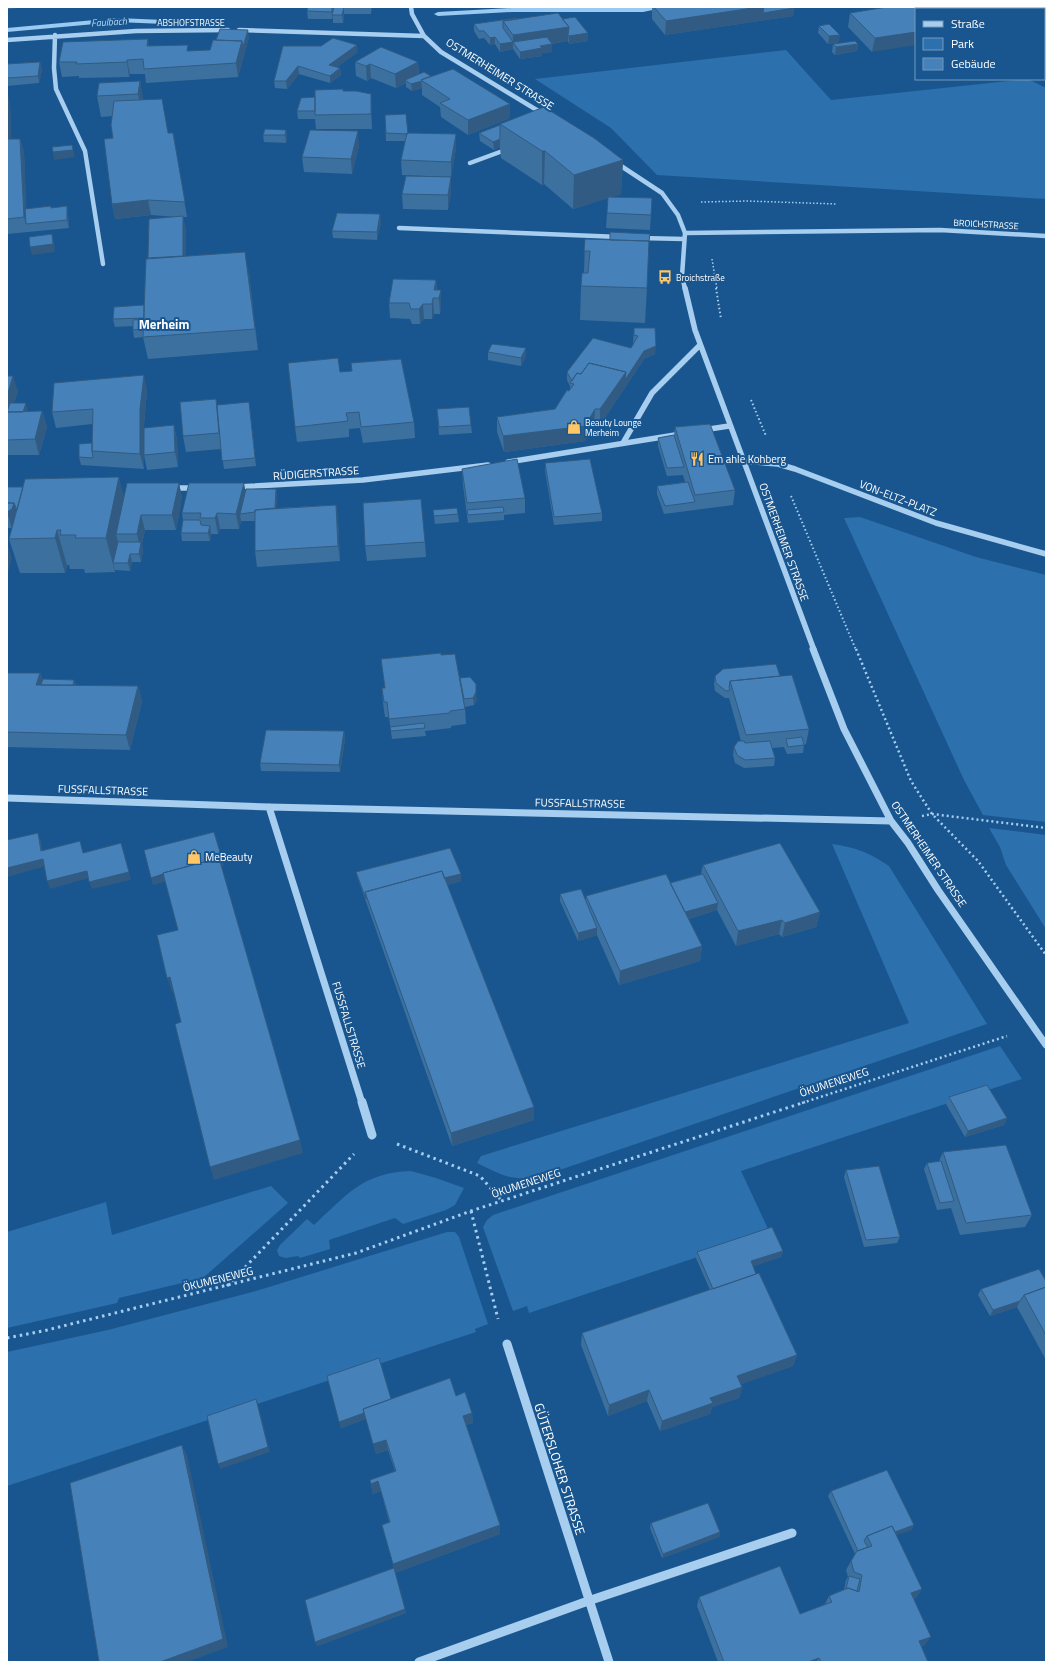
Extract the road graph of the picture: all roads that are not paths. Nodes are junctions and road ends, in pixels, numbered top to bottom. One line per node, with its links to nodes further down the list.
1 (411, 7): 3 (street, OSTMERHEIMER STRASSE)
2 (55, 36): 3 (street, ABSHOFSTRASSE); 4 (street, ABSHOFSTRASSE); 15 (street)
3 (424, 36): 5 (street, OSTMERHEIMER STRASSE)
4 (7, 40)
5 (551, 119)
6 (514, 146): 8 (street)
7 (609, 158): 10 (street, OSTMERHEIMER STRASSE)
8 (470, 163)
9 (399, 228): 12 (street)
10 (685, 233): 11 (street, BROICHSTRASSE); 14 (street, OSTMERHEIMER STRASSE)
11 (1046, 236)
12 (623, 237)
13 (630, 237): 14 (street)
14 (684, 239): 16 (street, OSTMERHEIMER STRASSE)
15 (103, 264)
16 (700, 345): 17 (street, OSTMERHEIMER STRASSE); 20 (street)
17 (729, 426): 18 (street); 21 (street, OSTMERHEIMER STRASSE)
18 (699, 431)
19 (684, 433): 20 (street)
20 (623, 443): 22 (street)
21 (743, 461): 27 (street, VON-ELTZ-PLATZ); 30 (street, OSTMERHEIMER STRASSE)
22 (501, 463)
23 (493, 464): 24 (street, RÜDIGERSTRASSE)
24 (228, 487)
25 (165, 488): 26 (street)
26 (204, 488)
27 (1046, 554)
28 (7, 798): 29 (street, FUSSFALLSTRASSE)
29 (269, 807): 30 (street, FUSSFALLSTRASSE); 32 (street, FUSSFALLSTRASSE)
30 (891, 821): 31 (street, OSTMERHEIMER STRASSE)
31 (1046, 1045)
32 (372, 1134)
33 (507, 1344): 35 (street, GÜTERSLOHER STRASSE)
34 (792, 1533): 35 (street)
35 (588, 1601): 36 (street); 37 (street, GÜTERSLOHER STRASSE)
36 (419, 1662)
37 (610, 1662)

